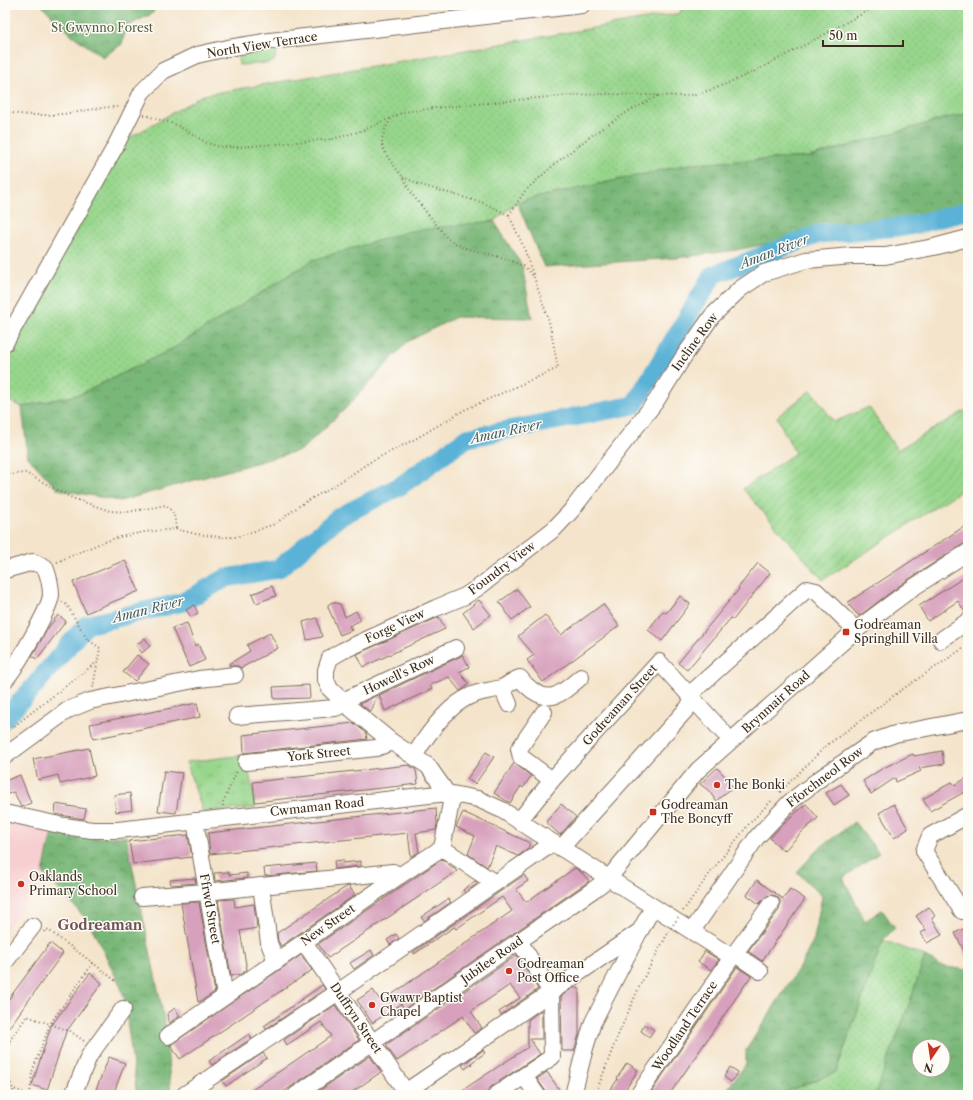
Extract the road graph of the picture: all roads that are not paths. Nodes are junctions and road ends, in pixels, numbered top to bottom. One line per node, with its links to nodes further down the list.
1 (582, 5): 3 (street, North View Terrace)
2 (968, 238): 4 (street, Incline Row)
3 (5, 343)
4 (554, 529): 7 (street, Foundry View)
5 (968, 552): 9 (street, Brynmair Road)
6 (5, 570): 14 (street)
7 (448, 604): 17 (street, Forge View)
8 (968, 621): 10 (street)
9 (856, 630): 16 (street); 36 (street, Brynmair Road)
10 (941, 640)
11 (456, 648): 17 (street, Howell's Row)
12 (235, 675): 24 (street)
13 (581, 677): 15 (street)
14 (5, 680)
15 (502, 688): 18 (street); 25 (street)
16 (691, 698): 22 (street, Godreaman Street); 27 (street, Godreaman Street); 33 (street)
17 (343, 701): 20 (street, Howell's Row); 23 (street, Forge View)
18 (509, 704)
19 (544, 712): 27 (street)
20 (237, 716)
21 (968, 720): 46 (street, Fforchneol Row)
22 (724, 733)
23 (392, 742): 25 (street, Forge View); 26 (street, York Street)
24 (5, 756)
25 (414, 756): 28 (street, Forge View)
26 (246, 762)
27 (552, 780): 32 (street, Godreaman Street)
28 (447, 793): 31 (street, Cwmaman Road); 32 (street, Cwmaman Road); 34 (street)
29 (5, 813): 31 (street, Cwmaman Road)
30 (968, 815): 43 (street)
31 (195, 821): 39 (street, Ffrwd Street)
32 (518, 821): 33 (street, Cwmaman Road)
33 (557, 846): 36 (street, Cwmaman Road); 37 (street)
34 (442, 848): 35 (street, New Street); 37 (street)
35 (399, 876): 38 (street); 47 (street, New Street)
36 (608, 878): 42 (street); 48 (street, Jubilee Road)
37 (495, 883): 53 (street)
38 (261, 886): 39 (street); 50 (street)
39 (206, 892): 40 (street); 55 (street, Ffrwd Street)
40 (142, 897)
41 (771, 904): 49 (street, Woodland Terrace)
42 (654, 907): 45 (street); 46 (street)
43 (962, 910)
44 (33, 926): 51 (street)
45 (640, 931): 54 (street); 66 (street)
46 (692, 931): 49 (street)
47 (304, 942): 50 (street, New Street); 53 (street, Duffryn Street)
48 (519, 942): 54 (street); 58 (street, Jubilee Road)
49 (734, 956): 52 (street); 67 (street, Woodland Terrace)
50 (276, 961): 55 (street, New Street)
51 (5, 962)
52 (760, 971)
53 (338, 992): 58 (street, Duffryn Street); 62 (street)
54 (551, 992): 59 (street); 60 (street)
55 (225, 996): 57 (street, New Street)
56 (123, 1009): 61 (street)
57 (168, 1036)
58 (373, 1043): 60 (street, Duffryn Street); 63 (street, Jubilee Road)
59 (524, 1076): 64 (street); 65 (street)
60 (405, 1094)
61 (75, 1095)
62 (184, 1095)
63 (296, 1095)
64 (496, 1095)
65 (537, 1095)
66 (573, 1095)
67 (638, 1095)

